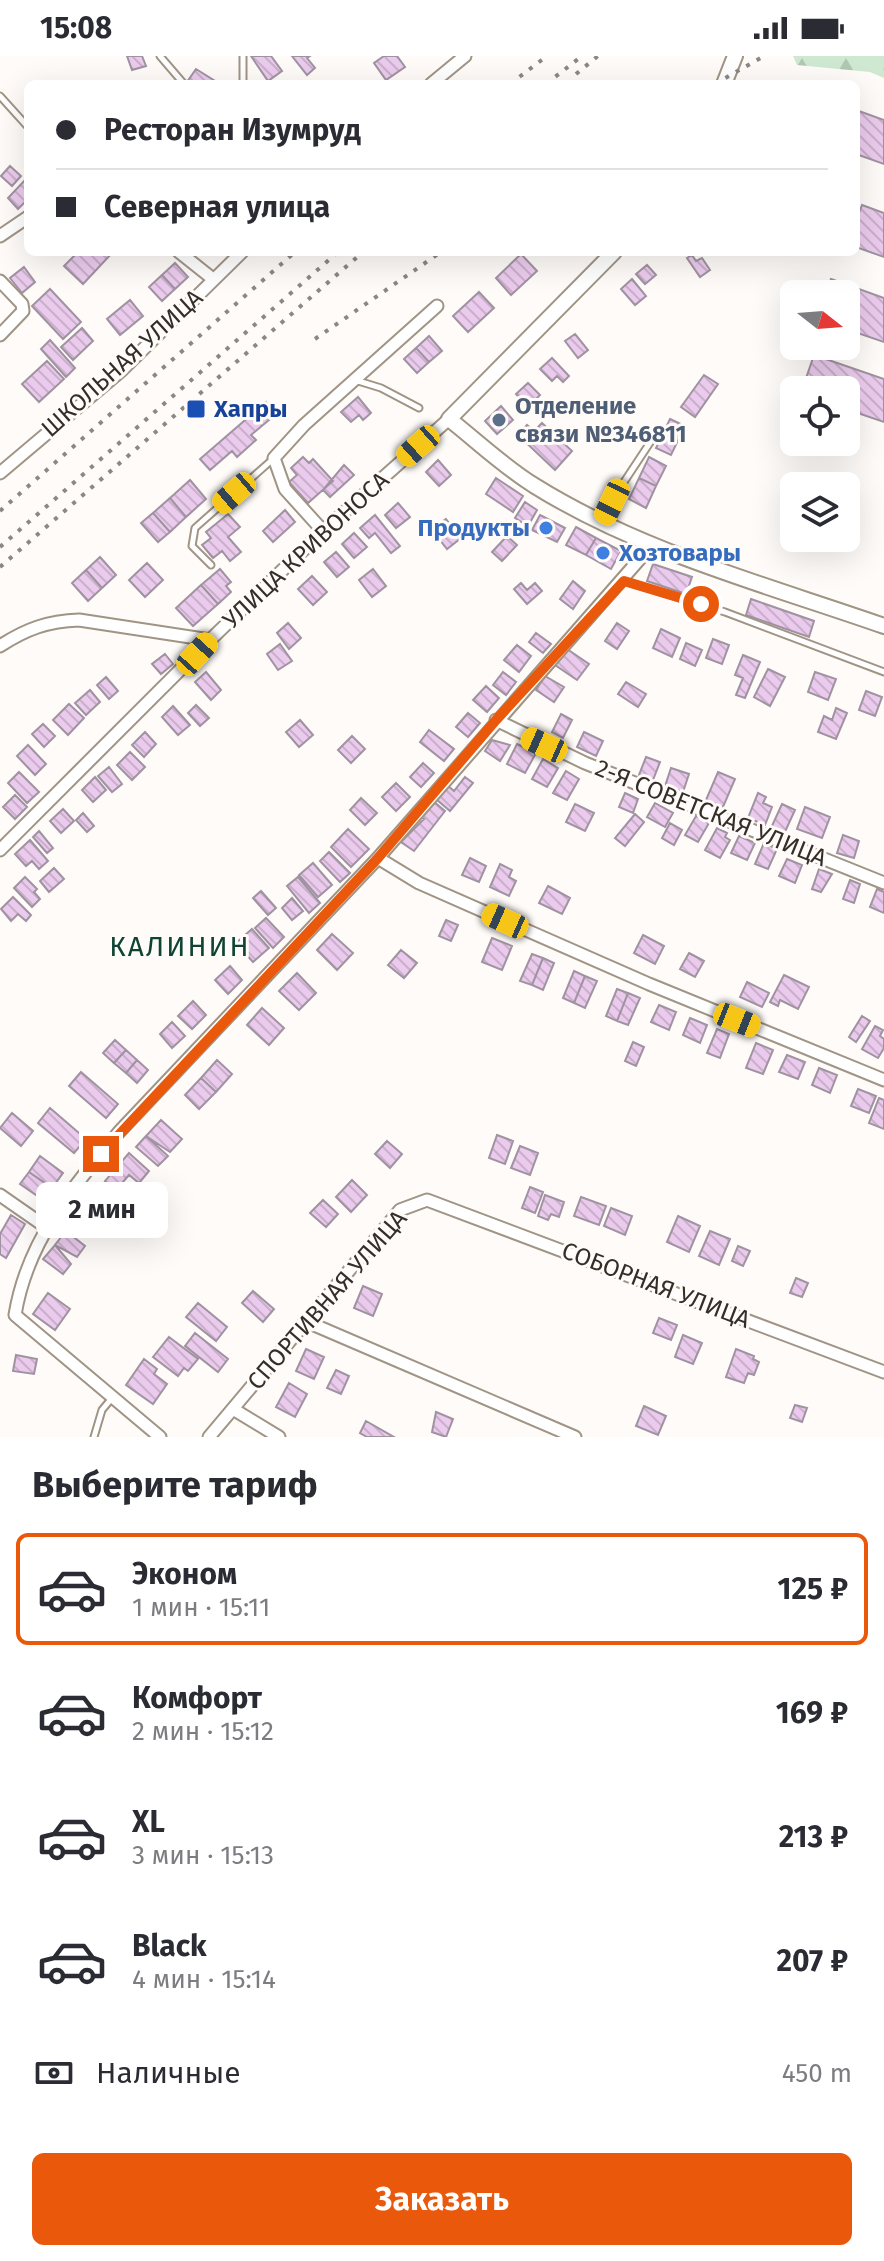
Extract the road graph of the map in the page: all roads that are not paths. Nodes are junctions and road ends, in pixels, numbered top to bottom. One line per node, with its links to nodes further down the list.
1 (160, 56): 5 (lane)
2 (243, 56): 6 (lane)
3 (465, 56): 7 (street)
4 (735, 56): 8 (street)
5 (181, 80)
6 (243, 80)
7 (436, 80)
8 (726, 80)
9 (0, 96): 10 (lane)
10 (24, 123)
11 (24, 220): 12 (street)
12 (0, 236)
13 (184, 256): 16 (street)
14 (238, 256): 16 (street, ШКОЛЬНАЯ УЛИЦА)
15 (610, 256): 22 (street, УЛИЦА КРИВОНОСА)
16 (213, 279): 25 (street, ШКОЛЬНАЯ УЛИЦА)
17 (0, 281): 19 (street)
18 (437, 306): 20 (street)
19 (0, 335)
20 (354, 380): 21 (lane); 24 (street)
21 (419, 408)
22 (449, 419): 26 (street); 27 (street, УЛИЦА КРИВОНОСА)
23 (657, 432): 26 (lane)
24 (274, 458): 27 (street); 29 (lane)
25 (0, 473)
26 (602, 522): 28 (street)
27 (323, 531): 32 (street, УЛИЦА КРИВОНОСА)
28 (652, 545): 30 (street); 31 (street)
29 (211, 565)
30 (624, 581): 34 (lane); 35 (street)
31 (884, 626)
32 (210, 640): 33 (street); 36 (street, УЛИЦА КРИВОНОСА)
33 (0, 646)
34 (884, 672)
35 (496, 720): 37 (street); 38 (street, 2-Я СОВЕТСКАЯ УЛИЦА)
36 (0, 850)
37 (378, 858): 39 (street); 42 (street)
38 (884, 883)
39 (884, 1080)
40 (0, 1195): 42 (street)
41 (427, 1200): 43 (street, СПОРТИВНАЯ УЛИЦА); 44 (street, СОБОРНАЯ УЛИЦА)
42 (46, 1227): 45 (street)
43 (305, 1321): 46 (street, СПОРТИВНАЯ УЛИЦА); 51 (street)
44 (884, 1372)
45 (112, 1398): 47 (lane); 48 (street)
46 (233, 1409): 49 (street, СПОРТИВНАЯ УЛИЦА); 50 (street)
47 (94, 1437)
48 (160, 1437)
49 (209, 1437)
50 (279, 1437)
51 (575, 1437)

